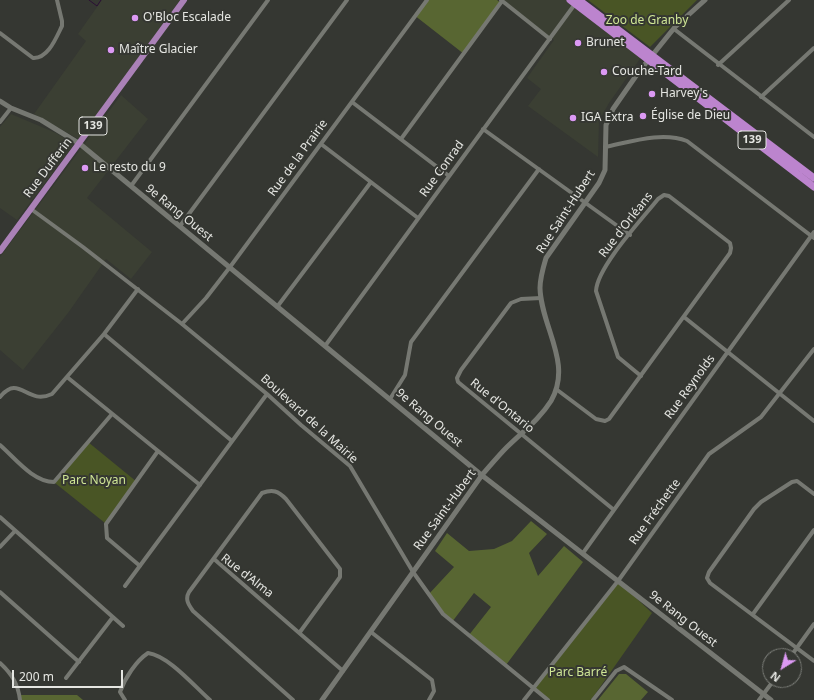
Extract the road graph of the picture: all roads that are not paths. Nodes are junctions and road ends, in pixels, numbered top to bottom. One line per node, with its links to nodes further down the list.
1 (57, 0): 11 (street)
2 (184, 0): 24 (main road, Rue Dufferin / 139)
3 (268, 0): 31 (street)
4 (347, 0): 36 (street)
5 (427, 0): 18 (street, Rue de la Prairie)
6 (705, 0): 10 (street, Rue Saint-Hubert)
7 (789, 0): 15 (street)
8 (501, 1): 12 (street); 23 (street)
9 (575, 1): 12 (street, Rue Conrad); 14 (highway, 139)
10 (674, 29): 14 (street, Rue Saint-Hubert); 15 (street)
11 (0, 33)
12 (550, 39): 21 (street, Rue Conrad)
13 (814, 48): 16 (street)
14 (650, 57): 26 (street, Rue Saint-Hubert); 29 (highway, 139); 32 (highway, 139)
15 (718, 65): 16 (street)
16 (760, 97): 22 (street)
17 (0, 101): 19 (street, 9e Rang Ouest)
18 (352, 102): 23 (street); 25 (street, Rue de la Prairie)
19 (11, 108): 20 (street); 24 (street, 9e Rang Ouest)
20 (0, 122)
21 (484, 129): 27 (street); 28 (street, Rue Conrad)
22 (814, 138)
23 (401, 140): 28 (street)
24 (80, 144): 31 (street, 9e Rang Ouest); 34 (main road, Rue Dufferin / 139)
25 (321, 144): 30 (street); 40 (street, Rue de la Prairie)
26 (605, 147): 33 (street, Rue Saint-Hubert); 38 (street)
27 (539, 169): 33 (street); 56 (street)
28 (450, 176): 35 (street, Rue Conrad)
29 (814, 178)
30 (371, 182): 35 (street); 43 (street)
31 (131, 186): 36 (street, 9e Rang Ouest)
32 (814, 188)
33 (586, 203): 37 (street); 42 (street, Rue Saint-Hubert)
34 (31, 208): 39 (main road, Rue Dufferin / 139); 41 (street, Boulevard de la Mairie)
35 (418, 218): 47 (street, Rue Conrad)
36 (180, 226): 40 (street, 9e Rang Ouest)
37 (630, 235): 44 (street, Rue d'Orléans); 50 (street, Rue d'Orléans)
38 (813, 235): 49 (street, Rue Reynolds)
39 (0, 251)
40 (230, 268): 43 (street, 9e Rang Ouest); 45 (street, Rue de la Prairie)
41 (138, 289): 45 (street, Boulevard de la Mairie); 46 (street)
42 (541, 298): 52 (street, Rue Saint-Hubert); 59 (street, Rue d'Ontario)
43 (277, 307): 47 (street, 9e Rang Ouest)
44 (684, 317): 49 (street); 50 (street, Rue d'Orléans)
45 (182, 324): 54 (street, Boulevard de la Mairie)
46 (104, 334): 51 (street); 60 (street)
47 (325, 346): 56 (street, 9e Rang Ouest)
48 (814, 349): 53 (street, Rue Fréchette)
49 (728, 352): 53 (street); 66 (street, Rue Reynolds)
50 (641, 376): 52 (street, Rue d'Orléans)
51 (67, 377): 55 (street); 57 (street)
52 (556, 390): 59 (street, Rue Saint-Hubert)
53 (779, 393): 58 (street); 75 (street, Rue Fréchette)
54 (267, 394): 60 (street); 74 (street, Boulevard de la Mairie)
55 (0, 397)
56 (390, 399): 63 (street, 9e Rang Ouest)
57 (112, 414): 61 (street); 62 (street)
58 (814, 421)
59 (521, 434): 63 (street, Rue Saint-Hubert); 66 (street, Rue d'Ontario)
60 (232, 441): 64 (street)
61 (0, 445)
62 (158, 451): 64 (street); 73 (street)
63 (482, 475): 71 (street, 9e Rang Ouest); 74 (street, Rue Saint-Hubert)
64 (200, 485): 73 (street)
65 (814, 494): 78 (street)
66 (614, 510): 71 (street, Rue Reynolds)
67 (0, 517): 69 (street)
68 (814, 530): 78 (street)
69 (15, 531): 70 (street); 79 (street)
70 (0, 547)
71 (583, 553): 75 (street, 9e Rang Ouest)
72 (214, 559): 82 (street, Rue d'Alma); 82 (street); 97 (street, Rue d'Alma)
73 (140, 566): 76 (street)
74 (413, 572): 83 (street, Rue Saint-Hubert); 91 (street, Boulevard de la Mairie)
75 (618, 581): 91 (street, Rue Fréchette); 93 (street, 9e Rang Ouest)
76 (125, 586)
77 (0, 592): 87 (street)
78 (753, 614): 84 (street)
79 (113, 617): 81 (street); 87 (street)
80 (814, 624): 84 (street)
81 (123, 626)
82 (300, 632): 89 (street, Rue d'Alma)
83 (371, 632): 89 (street, Rue Saint-Hubert); 99 (street)
84 (797, 648)
85 (802, 652): 86 (street)
86 (814, 661)
87 (79, 662): 90 (street)
88 (0, 663): 94 (street)
89 (343, 671): 98 (street, Rue Saint-Hubert)
90 (66, 678)
91 (533, 688): 100 (street, Rue Fréchette); 101 (street, Boulevard de la Mairie)
92 (768, 688): 93 (street)
93 (763, 694): 104 (street); 105 (street, 9e Rang Ouest)
94 (20, 700)
95 (125, 700): 96 (street)
96 (210, 700)
97 (293, 700)
98 (322, 700)
99 (429, 700)
100 (524, 700)
101 (548, 700)
102 (593, 700): 103 (street)
103 (672, 700)
104 (759, 700)
105 (771, 700)

